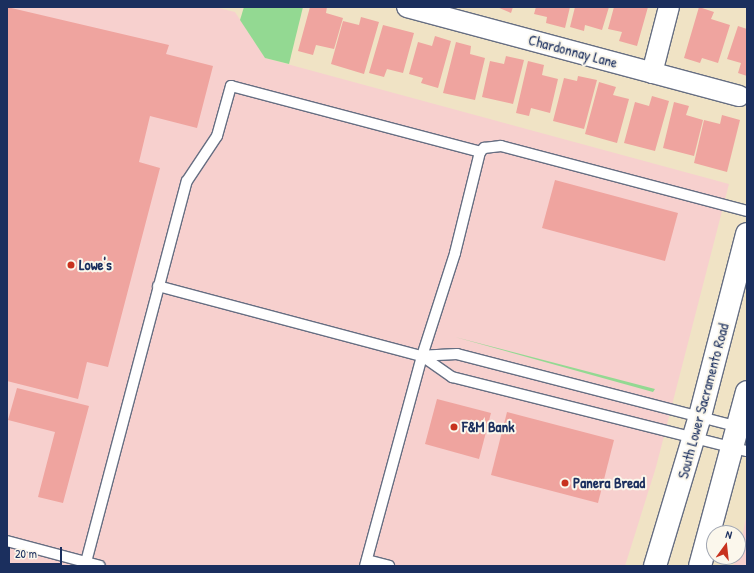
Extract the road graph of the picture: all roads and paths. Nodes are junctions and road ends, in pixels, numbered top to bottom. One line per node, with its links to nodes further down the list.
1 (407, 7): 3 (street, Chardonnay Lane)
2 (669, 7): 4 (street)
3 (430, 10): 4 (street, Chardonnay Lane)
4 (652, 73): 5 (street, Chardonnay Lane)
5 (738, 96)
6 (480, 152): 7 (lane); 9 (lane); 10 (lane)
7 (747, 211)
8 (747, 234): 12 (main road, South Lower Sacramento Road)
9 (158, 286): 10 (lane); 18 (lane)
10 (422, 356): 12 (lane); 14 (lane); 17 (lane)
11 (747, 392): 13 (main road)
12 (700, 416): 13 (lane); 14 (main road, South Lower Sacramento Road)
13 (742, 428): 15 (main road)
14 (692, 439): 15 (lane); 21 (main road, South Lower Sacramento Road)
15 (739, 449): 22 (main road)
16 (7, 541): 18 (lane)
17 (366, 563): 20 (lane)
18 (86, 565): 19 (lane)
19 (100, 566)
20 (390, 566)
21 (655, 566)
22 (700, 566)

